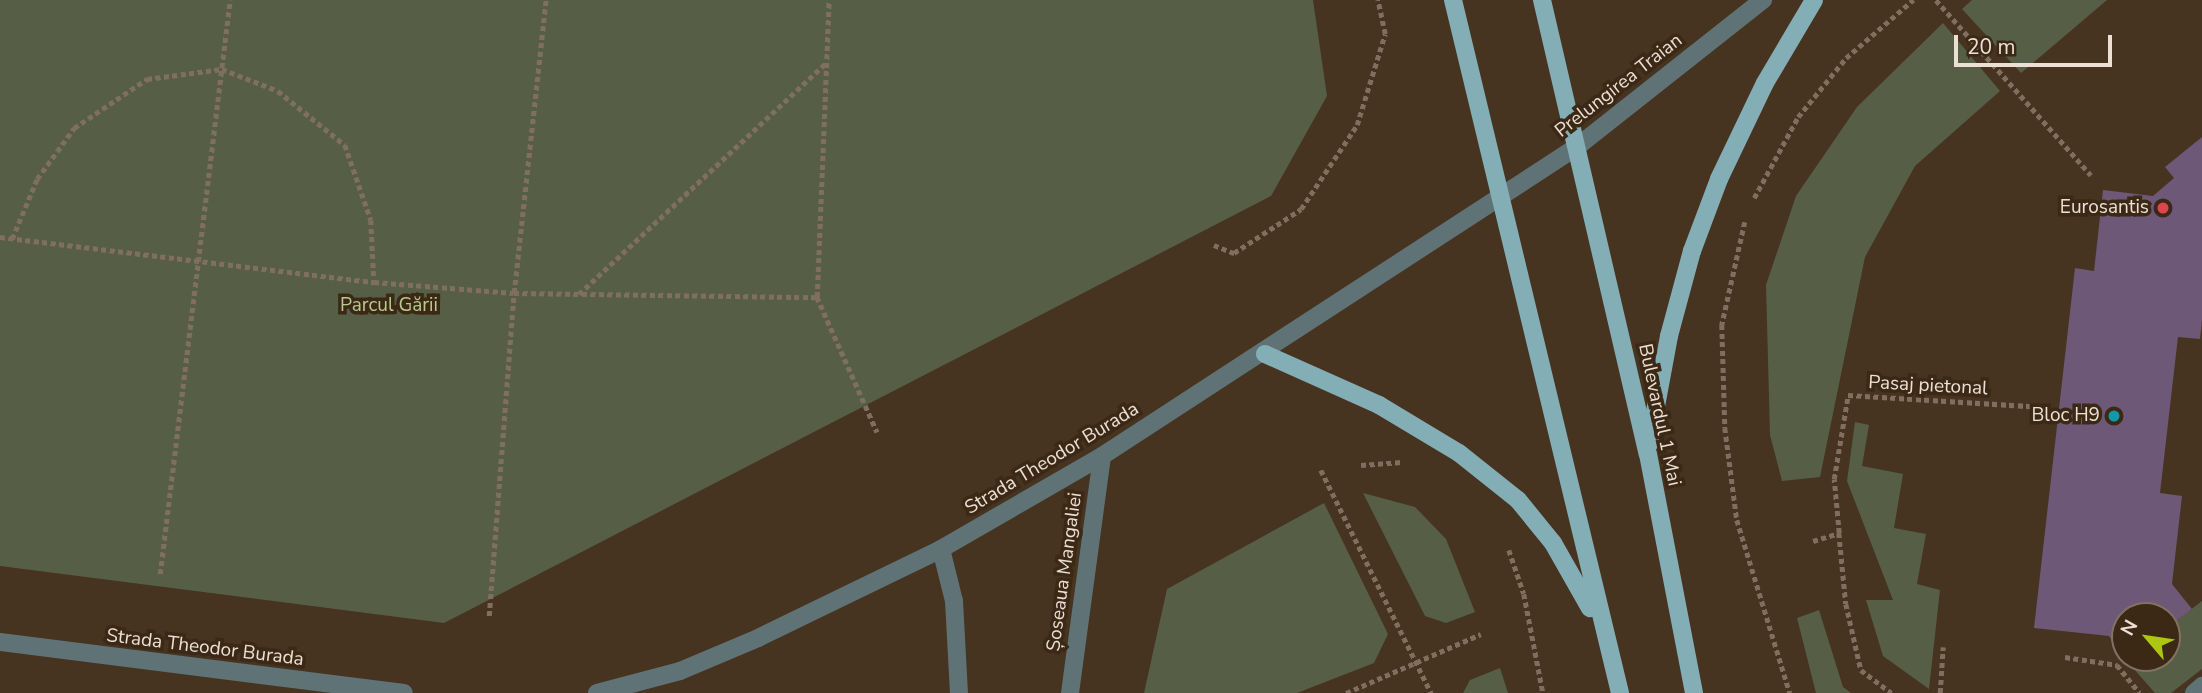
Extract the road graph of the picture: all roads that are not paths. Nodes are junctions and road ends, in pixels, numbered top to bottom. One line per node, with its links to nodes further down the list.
1 (1453, 0): 6 (main road)
2 (1542, 0): 5 (main road, Bulevardul 1 Mai)
3 (1763, 0): 5 (street, Prelungirea Traian)
4 (1814, 0): 8 (main road)
5 (1578, 146): 6 (street, Prelungirea Traian); 8 (main road, Bulevardul 1 Mai)
6 (1498, 201): 7 (street, Strada Theodor Burada); 11 (main road)
7 (1265, 354): 9 (street, Strada Theodor Burada); 11 (main road)
8 (1647, 454): 19 (main road, Bulevardul 1 Mai)
9 (1102, 456): 10 (street, Strada Theodor Burada); 17 (street, Șoseaua Mangaliei)
10 (942, 549): 15 (street, Strada Theodor Burada); 16 (street)
11 (1606, 641): 18 (main road)
12 (0, 642): 14 (street, Strada Theodor Burada)
13 (2202, 687): 20 (street)
14 (404, 693)
15 (597, 693)
16 (959, 693)
17 (1070, 693)
18 (1620, 693)
19 (1694, 693)
20 (2194, 693)

